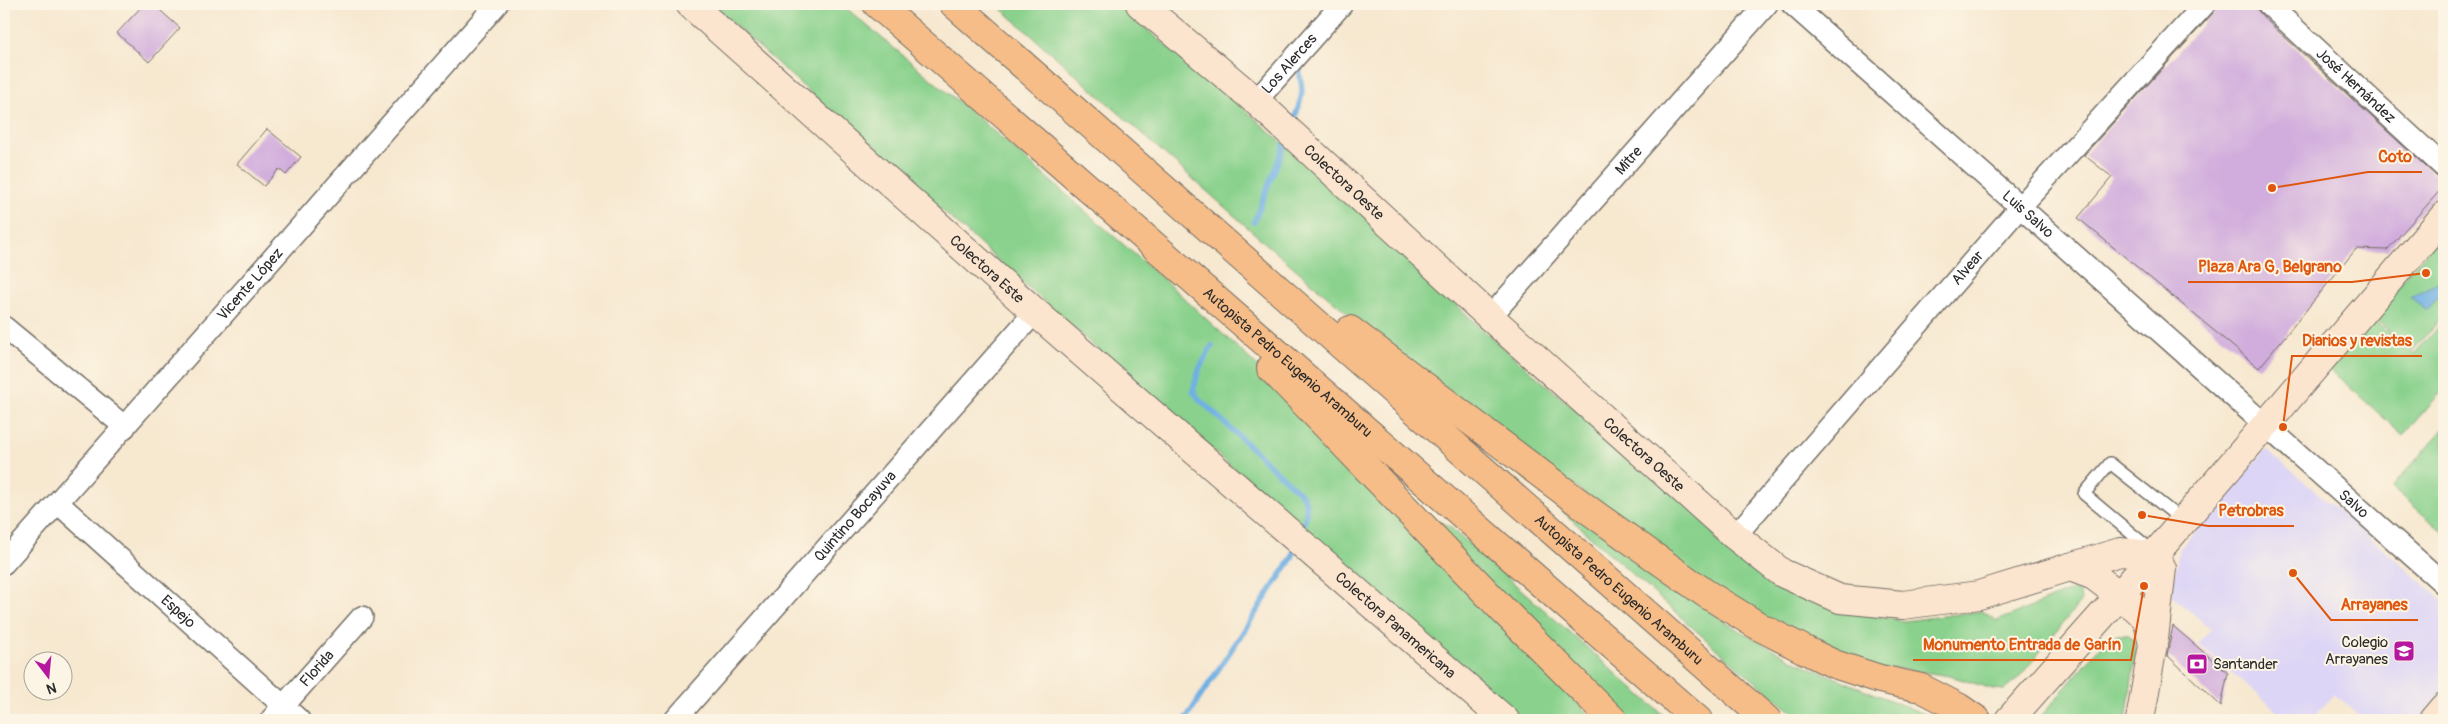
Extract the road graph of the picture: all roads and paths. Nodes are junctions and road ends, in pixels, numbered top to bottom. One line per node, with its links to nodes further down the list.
1 (496, 4): 21 (street, Vicente López)
2 (690, 4): 17 (street, Colectora Este)
3 (877, 4): 16 (highway, Autopista Pedro Eugenio Aramburu)
4 (954, 4): 15 (highway, Autopista Pedro Eugenio Aramburu)
5 (1140, 4): 11 (street, Colectora Oeste)
6 (1342, 4): 11 (street, Los Alerces)
7 (1768, 4): 18 (street, Mitre)
8 (1792, 4): 13 (street, Luis Salvo)
9 (2205, 4): 13 (street, Alvear)
10 (2268, 4): 12 (street, José Hernández)
11 (1256, 101): 18 (street, Colectora Oeste)
12 (2444, 167)
13 (2019, 208): 20 (street, Luis Salvo); 25 (street, Alvear)
14 (2444, 216): 20 (street)
15 (1202, 222): 39 (highway, Autopista Pedro Eugenio Aramburu); 40 (highway)
16 (1155, 245): 37 (highway); 38 (highway, Autopista Pedro Eugenio Aramburu)
17 (1035, 312): 24 (street, Colectora Este); 35 (street, Quintino Bocayuva)
18 (1490, 317): 25 (street, Colectora Oeste)
19 (4, 327): 21 (street)
20 (2265, 425): 23 (street); 29 (street, Salvo)
21 (125, 427): 22 (street, Vicente López)
22 (58, 503): 27 (street, Vicente López); 34 (street, Espejo)
23 (2183, 521): 26 (street); 26 (lane)
24 (1287, 530): 36 (street, Colectora Panamericana)
25 (1735, 536): 28 (street, Colectora Oeste)
26 (2154, 554): 28 (street, Colectora Oeste); 30 (street); 32 (street)
27 (4, 563)
28 (2070, 567): 30 (street)
29 (2444, 584)
30 (2120, 595): 32 (street); 41 (street)
31 (362, 617): 34 (street, Florida)
32 (2153, 645): 42 (street)
33 (2444, 707): 43 (street)
34 (284, 716)
35 (675, 720)
36 (1505, 720)
37 (1613, 720)
38 (1698, 720)
39 (1767, 720)
40 (1977, 720)
41 (2009, 720)
42 (2140, 720)
43 (2432, 720)

